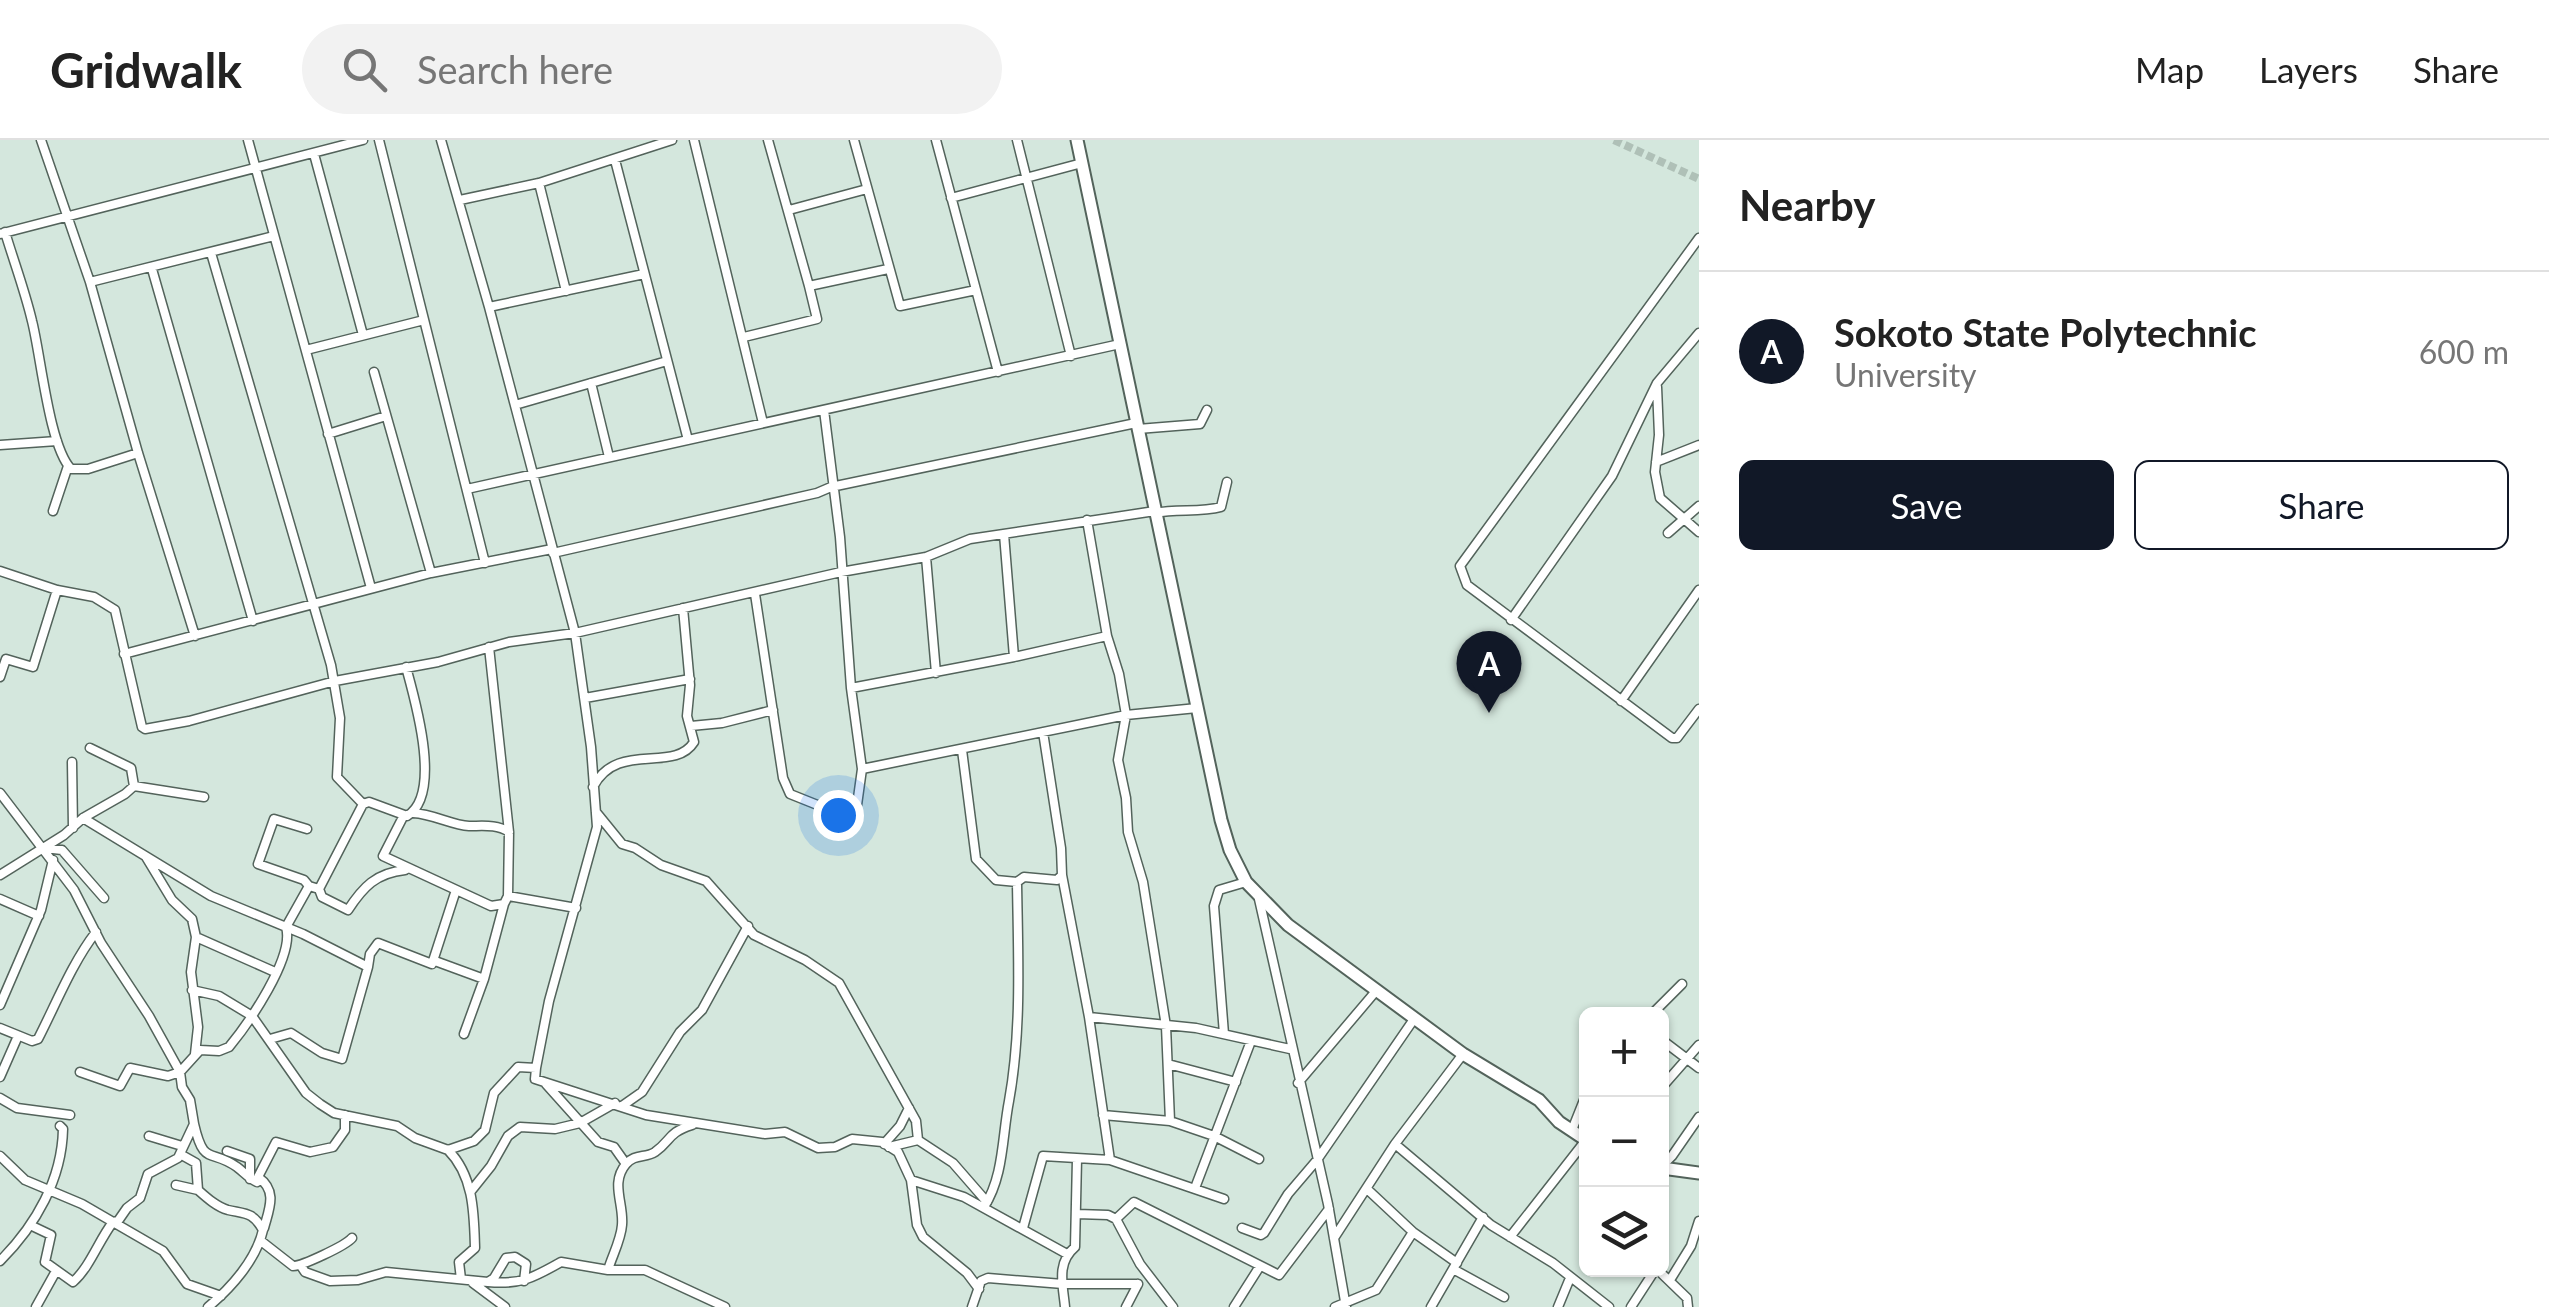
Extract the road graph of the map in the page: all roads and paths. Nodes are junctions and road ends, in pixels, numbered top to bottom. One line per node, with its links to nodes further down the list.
1 (42, 140): 24 (street)
2 (248, 140): 17 (street)
3 (363, 140): 13 (street)
4 (379, 140): 37 (street)
5 (441, 140): 22 (street)
6 (672, 140): 15 (street)
7 (694, 140): 40 (street)
8 (768, 140): 23 (street)
9 (854, 140): 20 (street)
10 (936, 140): 21 (street)
11 (1016, 140): 18 (street)
12 (1078, 140): 16 (street)
13 (328, 144): 14 (street)
14 (314, 154): 17 (street); 39 (street)
15 (615, 160): 19 (street); 31 (street)
16 (1082, 163): 18 (street); 41 (street)
17 (253, 167): 24 (street); 26 (street)
18 (1026, 179): 21 (street); 43 (street)
19 (538, 183): 22 (street); 35 (street)
20 (867, 189): 23 (street); 30 (street)
21 (951, 198): 34 (street)
22 (460, 200): 36 (street)
23 (789, 210): 33 (street)
24 (66, 216): 25 (street); 32 (street)
25 (3, 233): 57 (street)
26 (274, 236): 28 (street); 42 (street)
27 (1699, 238): 89 (street)
28 (211, 253): 29 (street); 86 (street)
29 (152, 269): 32 (street); 88 (street)
30 (888, 269): 33 (street); 34 (street)
31 (644, 274): 35 (street); 44 (street)
32 (90, 282): 60 (street)
33 (810, 286): 40 (street)
34 (976, 290): 46 (street)
35 (566, 291): 36 (street)
36 (489, 307): 49 (street)
37 (424, 320): 39 (street); 67 (street)
38 (1699, 333): 48 (street)
39 (364, 336): 42 (street)
40 (744, 337): 53 (street)
41 (1120, 344): 43 (street); 54 (street)
42 (306, 350): 55 (street)
43 (1070, 356): 46 (street)
44 (667, 361): 47 (street); 56 (street)
45 (374, 372): 52 (street)
46 (998, 372): 50 (street)
47 (591, 383): 49 (street); 61 (street)
48 (1657, 383): 62 (street); 89 (street)
49 (514, 405): 64 (street)
50 (824, 410): 53 (street); 66 (street)
51 (1208, 410): 54 (street)
52 (386, 416): 55 (street); 81 (street)
53 (763, 423): 56 (street)
54 (1137, 426): 66 (street); 70 (street)
55 (328, 434): 82 (street)
56 (688, 440): 61 (street)
57 (57, 442): 58 (street); 63 (street)
58 (0, 445)
59 (1699, 445): 62 (street)
60 (138, 453): 63 (street); 91 (street)
61 (609, 457): 64 (street)
62 (1656, 462): 71 (street)
63 (68, 466): 69 (street)
64 (533, 474): 67 (street); 76 (street)
65 (1227, 482): 70 (street)
66 (831, 486): 76 (street); 80 (street)
67 (467, 488): 78 (street)
68 (1699, 506): 71 (street)
69 (53, 510)
70 (1155, 512): 72 (street); 104 (street)
71 (1683, 519): 73 (street); 74 (street)
72 (1087, 520): 75 (street); 92 (street)
73 (1699, 532)
74 (1668, 533)
75 (1004, 534): 77 (street); 95 (street)
76 (553, 551): 78 (street); 90 (street)
77 (926, 558): 80 (street); 97 (street)
78 (485, 562): 81 (street)
79 (0, 572): 83 (street)
80 (841, 572): 85 (street); 101 (street)
81 (431, 573): 82 (street)
82 (371, 588): 86 (street)
83 (57, 590): 94 (street); 98 (street)
84 (1699, 590): 103 (street)
85 (755, 594): 87 (street); 106 (street)
86 (314, 606): 88 (street); 100 (street)
87 (683, 608): 90 (street); 99 (street)
88 (253, 620): 91 (street)
89 (1510, 620): 103 (street)
90 (575, 633): 93 (street); 102 (street)
91 (195, 636): 94 (street)
92 (1107, 636): 95 (street); 107 (street)
93 (489, 647): 96 (street); 124 (street)
94 (124, 654): 100 (street)
95 (1014, 658): 97 (street)
96 (406, 667): 100 (street); 120 (street)
97 (936, 672): 101 (street)
98 (0, 676)
99 (690, 679): 102 (street); 108 (street)
100 (335, 681): 118 (street)
101 (851, 688): 113 (street)
102 (585, 698): 115 (street)
103 (1621, 701): 105 (street)
104 (1196, 708): 107 (street); 132 (street)
105 (1699, 709)
106 (773, 710): 108 (street); 113 (street)
107 (1126, 714): 109 (street); 158 (street)
108 (692, 726): 115 (street)
109 (1043, 732): 111 (street); 130 (street)
110 (90, 748): 114 (street)
111 (962, 750): 113 (street); 131 (street)
112 (72, 762): 122 (street)
113 (862, 768)
114 (134, 786): 117 (street); 121 (street)
115 (592, 788): 119 (street)
116 (0, 793): 125 (street)
117 (204, 797)
118 (362, 804): 120 (street); 134 (street)
119 (596, 811): 140 (street); 142 (street)
120 (408, 814): 124 (street); 128 (street)
121 (83, 818): 122 (street); 126 (street)
122 (72, 828): 125 (street)
123 (308, 829): 133 (street)
124 (509, 832): 139 (street)
125 (44, 848): 127 (street); 129 (street); 136 (street)
126 (146, 857): 143 (street); 145 (street)
127 (53, 860): 141 (street); 144 (street)
128 (408, 869): 134 (street); 135 (street)
129 (0, 875)
130 (1062, 875): 131 (street); 156 (street)
131 (1017, 882): 223 (street)
132 (1246, 882): 138 (street); 161 (street)
133 (309, 886): 134 (street); 143 (street)
134 (319, 890)
135 (456, 890): 139 (street); 146 (street)
136 (104, 898)
137 (0, 899): 141 (street)
138 (1259, 899): 152 (street); 167 (street)
139 (506, 900): 140 (street); 149 (street)
140 (576, 908): 172 (street)
141 (38, 916): 153 (street)
142 (748, 926): 182 (street); 183 (street)
143 (286, 927): 147 (street); 148 (street)
144 (96, 932): 162 (street); 175 (street)
145 (196, 937): 148 (street); 151 (street)
146 (436, 961): 147 (street); 149 (street)
147 (368, 967): 163 (street)
148 (275, 972): 155 (street)
149 (484, 980): 160 (street)
150 (1682, 984): 154 (street)
151 (192, 990): 155 (street); 168 (street)
152 (1376, 992): 157 (street); 180 (street)
153 (0, 1005)
154 (1659, 1007)
155 (252, 1016): 163 (street); 168 (street)
156 (1089, 1017): 158 (street); 187 (street)
157 (1414, 1019): 169 (street); 210 (street)
158 (1166, 1026): 161 (street); 171 (street)
159 (0, 1028): 162 (street)
160 (464, 1034)
161 (1224, 1034): 164 (street)
162 (18, 1036): 176 (street)
163 (270, 1040): 186 (street)
164 (1251, 1041): 167 (street); 179 (street)
165 (1699, 1045): 170 (street)
166 (1669, 1046): 170 (street)
167 (1290, 1049): 180 (street)
168 (195, 1054): 175 (street)
169 (1463, 1054): 194 (street); 199 (street)
170 (1687, 1060): 173 (street); 177 (street)
171 (1168, 1064): 179 (street); 189 (street)
172 (536, 1068): 178 (street); 204 (street)
173 (1699, 1068)
174 (80, 1072): 175 (street)
175 (180, 1072): 192 (street)
176 (0, 1077)
177 (1669, 1079)
178 (543, 1081): 182 (street); 190 (street)
179 (1236, 1082): 197 (street)
180 (1298, 1084): 210 (street)
181 (0, 1098): 185 (street)
182 (618, 1104): 190 (street); 191 (street)
183 (910, 1108): 198 (street); 200 (street)
184 (1579, 1114): 194 (street)
185 (70, 1115)
186 (346, 1115): 204 (street); 214 (street)
187 (1103, 1115): 189 (street); 208 (street)
188 (1699, 1116): 206 (street)
189 (1170, 1121): 197 (street)
190 (580, 1122): 211 (street); 221 (street)
191 (698, 1122): 200 (street); 211 (street)
192 (194, 1124): 202 (street); 214 (street)
193 (60, 1126): 220 (street)
194 (1572, 1130): 195 (street)
195 (1579, 1135)
196 (149, 1136): 202 (street)
197 (1214, 1136): 209 (street); 217 (street)
198 (918, 1140): 200 (street); 223 (street)
199 (1395, 1144): 219 (street); 226 (street)
200 (886, 1145): 215 (street)
201 (1579, 1149): 235 (street)
202 (181, 1150): 218 (street); 229 (street)
203 (227, 1150): 214 (street)
204 (448, 1150): 221 (street)
205 (0, 1156): 220 (street)
206 (1669, 1157)
207 (1077, 1159): 208 (street); 225 (street); 231 (street)
208 (1110, 1160): 217 (street)
209 (1259, 1160)
210 (1316, 1160): 224 (street); 232 (street)
211 (626, 1164): 244 (street)
212 (1669, 1168): 213 (street)
213 (1699, 1172)
214 (254, 1178): 233 (street)
215 (912, 1180): 223 (street); 256 (street)
216 (176, 1185): 218 (street)
217 (1195, 1188): 222 (street)
218 (198, 1190): 233 (street)
219 (1367, 1190): 234 (street); 237 (street)
220 (50, 1191): 229 (street); 230 (street)
221 (471, 1191): 250 (street)
222 (1224, 1199)
223 (986, 1205): 231 (street)
224 (1328, 1210): 237 (street); 242 (street)
225 (1077, 1214): 227 (street); 239 (street)
226 (1483, 1218): 235 (street); 243 (street)
227 (1116, 1219): 242 (street); 248 (street)
228 (1699, 1221): 251 (street)
229 (112, 1222): 245 (street); 257 (street)
230 (30, 1224): 240 (street); 245 (street)
231 (1022, 1228): 239 (street)
232 (1242, 1228)
233 (263, 1230): 238 (street)
234 (1413, 1232): 243 (street); 259 (street)
235 (1510, 1236): 249 (street)
236 (352, 1238): 241 (street)
237 (1334, 1238): 259 (street)
238 (261, 1240): 241 (street); 257 (street)
239 (1066, 1254): 254 (street)
240 (0, 1261)
241 (301, 1266): 250 (street)
242 (1260, 1266): 269 (street)
243 (1455, 1266): 258 (street); 261 (street)
244 (608, 1270): 252 (street); 265 (street)
245 (56, 1271): 262 (street)
246 (1651, 1277): 273 (street)
247 (1666, 1277): 251 (street)
248 (1150, 1278): 255 (street); 260 (street)
249 (1570, 1278): 271 (street); 272 (street)
250 (465, 1280): 253 (street); 264 (street)
251 (1670, 1280): 274 (street)
252 (524, 1281): 253 (street); 253 (street)
253 (488, 1282)
254 (1063, 1284): 255 (street); 256 (street); 267 (street)
255 (1138, 1284): 268 (street)
256 (979, 1289): 266 (street)
257 (221, 1296): 263 (street)
258 (1504, 1297)
259 (1347, 1304): 270 (street)
260 (1174, 1305)
261 (1434, 1306)
262 (36, 1307)
263 (208, 1307)
264 (505, 1307)
265 (725, 1307)
266 (972, 1307)
267 (1065, 1307)
268 (1126, 1307)
269 (1234, 1307)
270 (1335, 1307)
271 (1558, 1307)
272 (1609, 1307)
273 (1632, 1307)
274 (1688, 1307)

